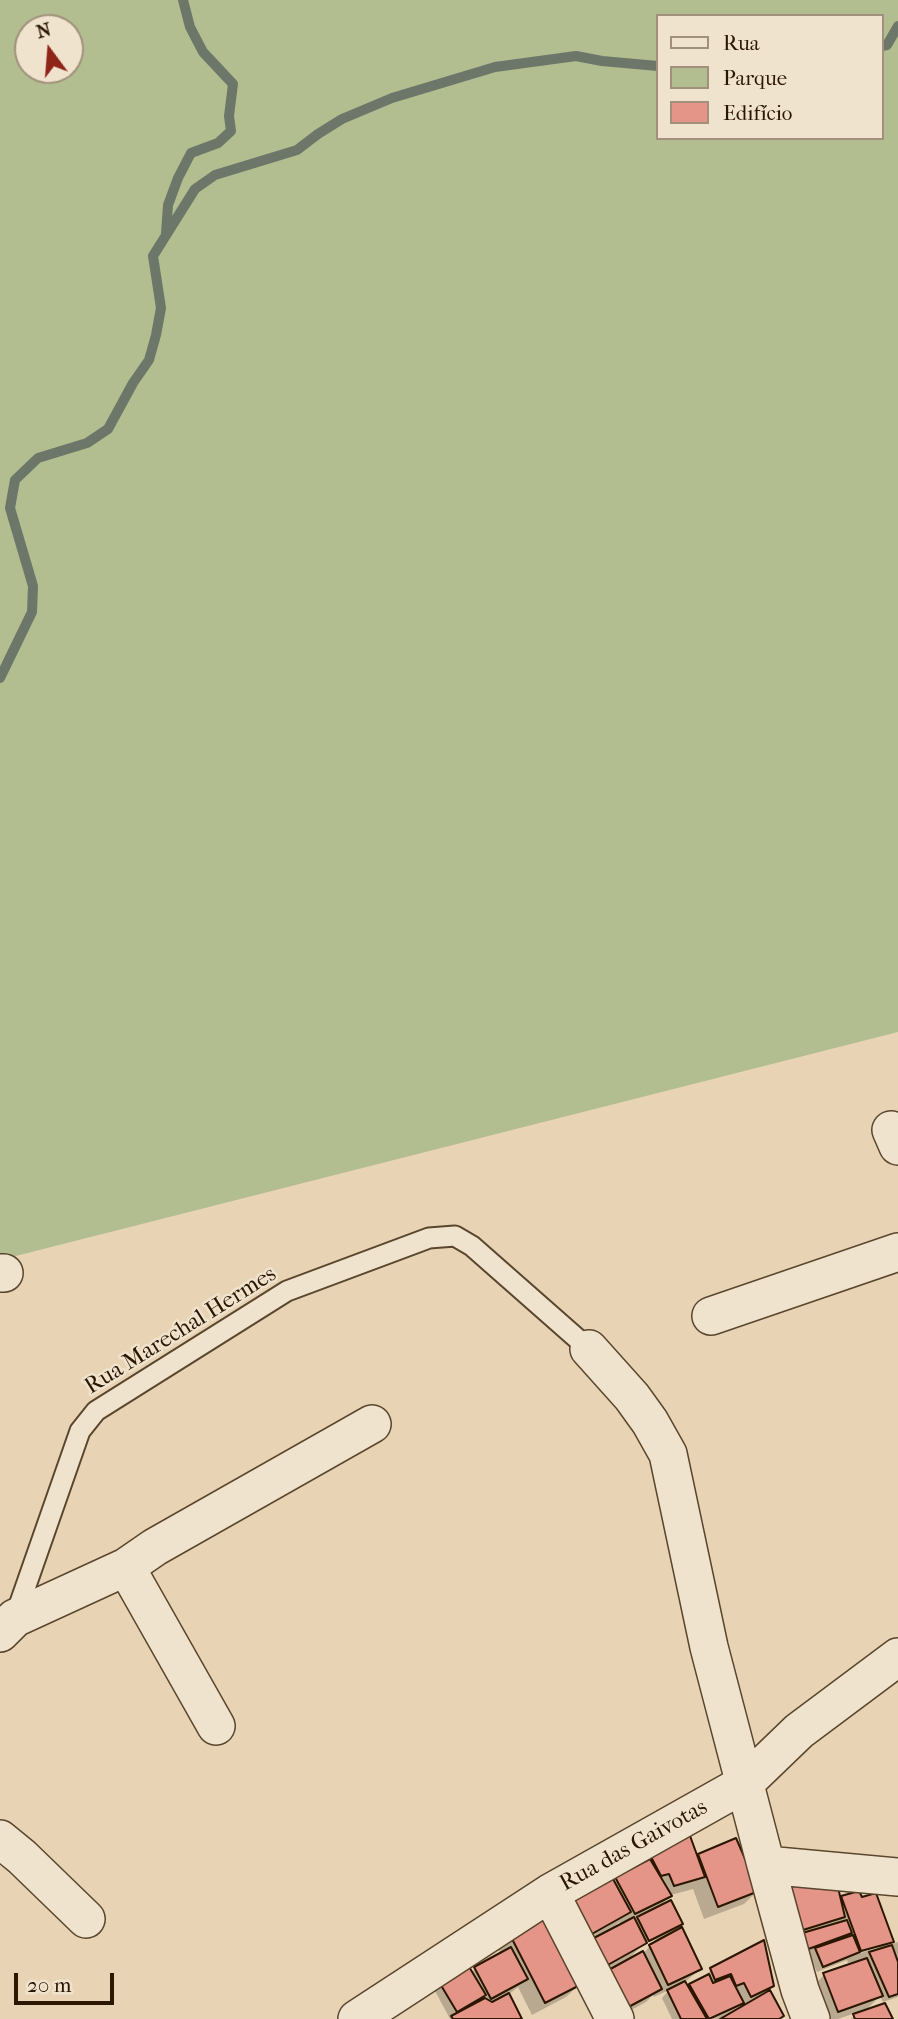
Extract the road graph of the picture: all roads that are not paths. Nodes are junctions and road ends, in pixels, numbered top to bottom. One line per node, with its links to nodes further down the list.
1 (898, 1252): 2 (street)
2 (711, 1316)
3 (589, 1349): 6 (lane, Rua Marechal Hermes); 9 (street)
4 (372, 1424): 5 (street)
5 (126, 1567): 6 (street); 8 (street)
6 (8, 1625)
7 (898, 1657): 9 (street, Rua das Gaivotas)
8 (216, 1726)
9 (744, 1784): 11 (street); 13 (street, Rua das Gaivotas)
10 (0, 1839): 14 (street)
11 (766, 1866): 12 (street); 18 (street)
12 (898, 1877)
13 (550, 1893): 15 (street, Rua das Gaivotas); 17 (street)
14 (86, 1919)
15 (408, 2005): 16 (street, Rua das Gaivotas)
16 (357, 2019)
17 (615, 2019)
18 (811, 2019)

